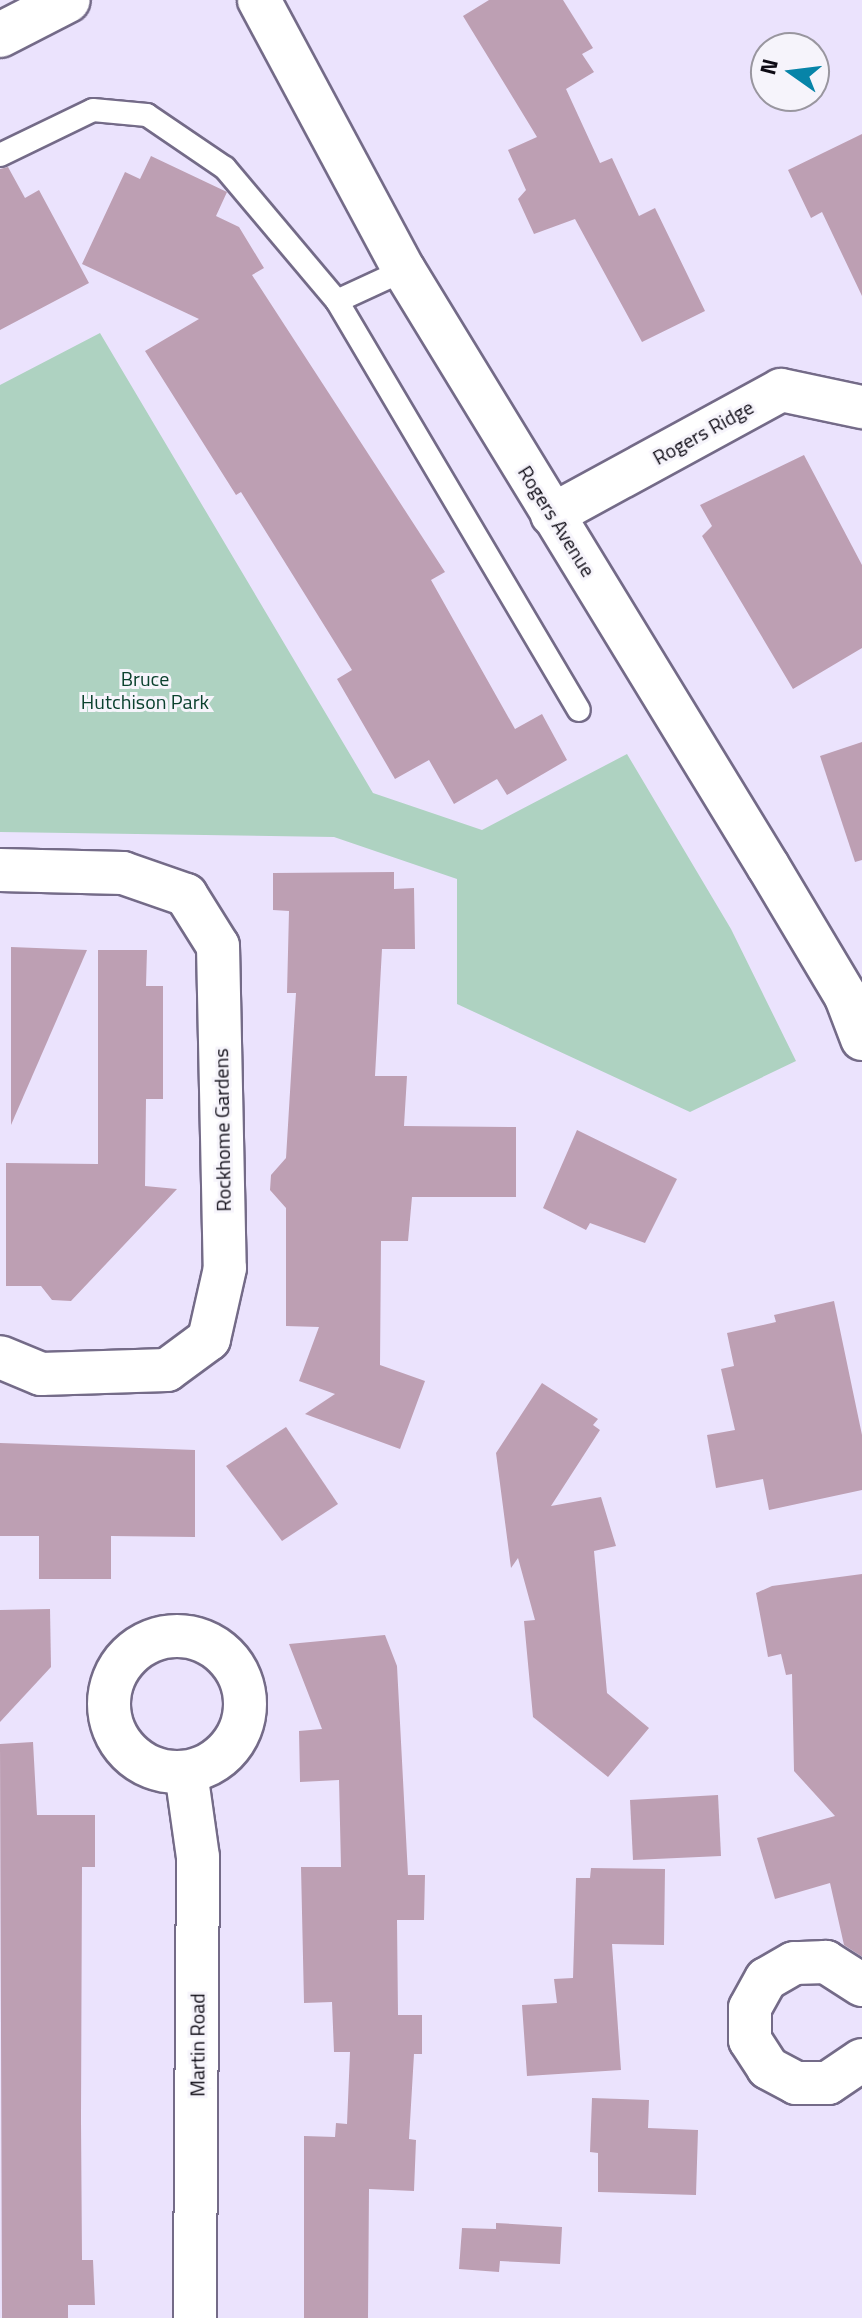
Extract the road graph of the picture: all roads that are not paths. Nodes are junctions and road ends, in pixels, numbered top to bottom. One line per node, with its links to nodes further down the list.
1 (68, 0): 3 (main road)
2 (259, 0): 5 (street, Rogers Avenue)
3 (0, 35)
4 (0, 155): 6 (lane)
5 (404, 270): 6 (lane); 8 (street, Rogers Avenue)
6 (337, 301): 9 (lane)
7 (862, 407): 8 (street, Rogers Ridge)
8 (552, 515): 11 (street, Rogers Avenue)
9 (579, 710)
10 (0, 870): 13 (street, Rockhome Gardens)
11 (854, 993): 12 (street, Rogers Avenue)
12 (862, 1039)
13 (0, 1357)
14 (186, 1772): 17 (street, Martin Road)
15 (862, 1985): 16 (street)
16 (862, 2060)
17 (195, 2318)

